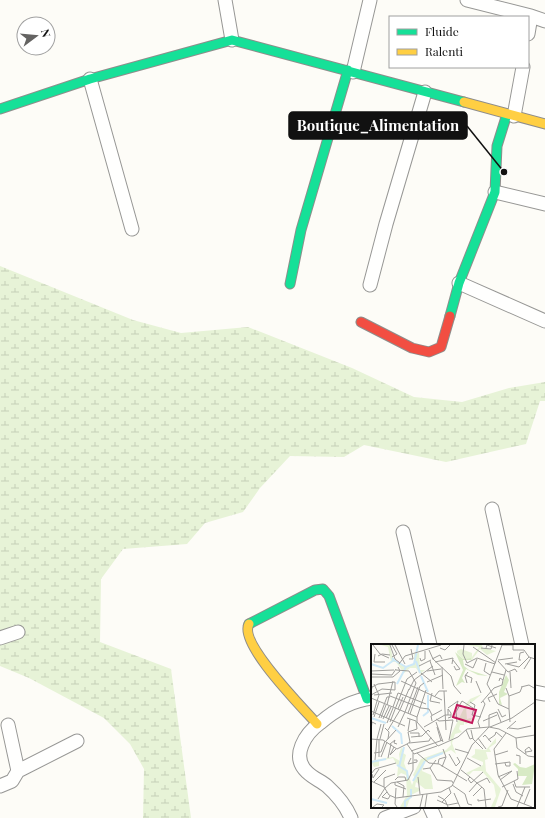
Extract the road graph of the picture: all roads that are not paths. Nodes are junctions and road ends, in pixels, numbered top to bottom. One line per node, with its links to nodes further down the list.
1 (225, 0): 7 (street)
2 (370, 0): 9 (street)
3 (467, 0): 4 (street)
4 (531, 16): 5 (street); 6 (street)
5 (545, 21)
6 (529, 28)
7 (232, 40): 9 (street); 10 (street)
8 (522, 68): 13 (street)
9 (351, 71): 11 (street); 19 (street)
10 (90, 79): 12 (street); 17 (street)
11 (426, 92): 13 (street); 20 (street)
12 (0, 109)
13 (510, 115): 14 (street); 15 (street)
14 (545, 124)
15 (495, 192): 16 (street); 18 (street)
16 (545, 204)
17 (132, 229)
18 (459, 283): 21 (street); 22 (street)
19 (290, 284)
20 (370, 285)
21 (545, 321)
22 (362, 322)
23 (492, 509): 28 (street)
24 (403, 532): 27 (street)
25 (18, 632): 26 (street)
26 (0, 638)
27 (430, 644)
28 (522, 644)
29 (535, 692): 30 (street)
30 (545, 694)
31 (369, 698): 32 (street); 32 (street)
32 (317, 724): 39 (street)
33 (8, 725): 35 (street)
34 (77, 741): 35 (street)
35 (18, 771): 36 (street)
36 (0, 786)
37 (411, 808): 40 (street)
38 (430, 808): 41 (street)
39 (351, 818)
40 (385, 818)
41 (435, 818)

